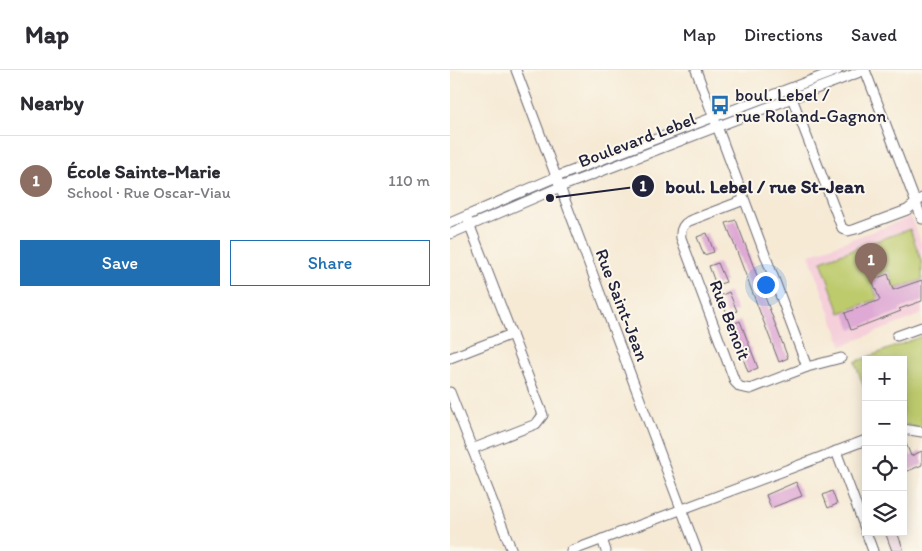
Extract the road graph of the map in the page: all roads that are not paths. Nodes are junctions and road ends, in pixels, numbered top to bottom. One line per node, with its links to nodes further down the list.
1 (516, 70): 8 (street, Rue Saint-Jean)
2 (696, 70): 6 (street)
3 (838, 70): 6 (street, Boulevard Lebel)
4 (865, 70): 5 (street, Boulevard Lebel); 11 (street)
5 (792, 98): 7 (street, Boulevard Lebel); 11 (street)
6 (714, 118): 7 (street); 8 (street, Boulevard Lebel)
7 (718, 127): 9 (street, Boulevard Lebel); 10 (street)
8 (556, 177): 9 (street, Rue Saint-Jean); 12 (street, Boulevard Lebel)
9 (560, 187): 15 (street, Boulevard Lebel); 29 (street, Rue Saint-Jean)
10 (744, 200): 22 (street); 22 (street, Rue Benoit)
11 (919, 200): 13 (street)
12 (466, 216): 14 (street, Boulevard Lebel); 15 (street)
13 (922, 218)
14 (450, 223)
15 (470, 225): 16 (street, Boulevard Lebel); 18 (street)
16 (450, 234)
17 (922, 326): 19 (street)
18 (512, 334): 20 (street); 27 (street)
19 (897, 336)
20 (450, 358)
21 (842, 358): 22 (street, Rue Benoit)
22 (807, 367)
23 (450, 392): 27 (street)
24 (907, 430): 25 (street)
25 (922, 432)
26 (862, 441): 28 (street)
27 (472, 449): 33 (street)
28 (836, 451): 29 (street); 30 (street)
29 (681, 509): 32 (street); 36 (street, Rue Saint-Jean)
30 (862, 520)
31 (868, 536): 37 (street)
32 (602, 539): 34 (street); 35 (street)
33 (512, 551)
34 (570, 551)
35 (606, 551)
36 (697, 551)
37 (873, 551)

